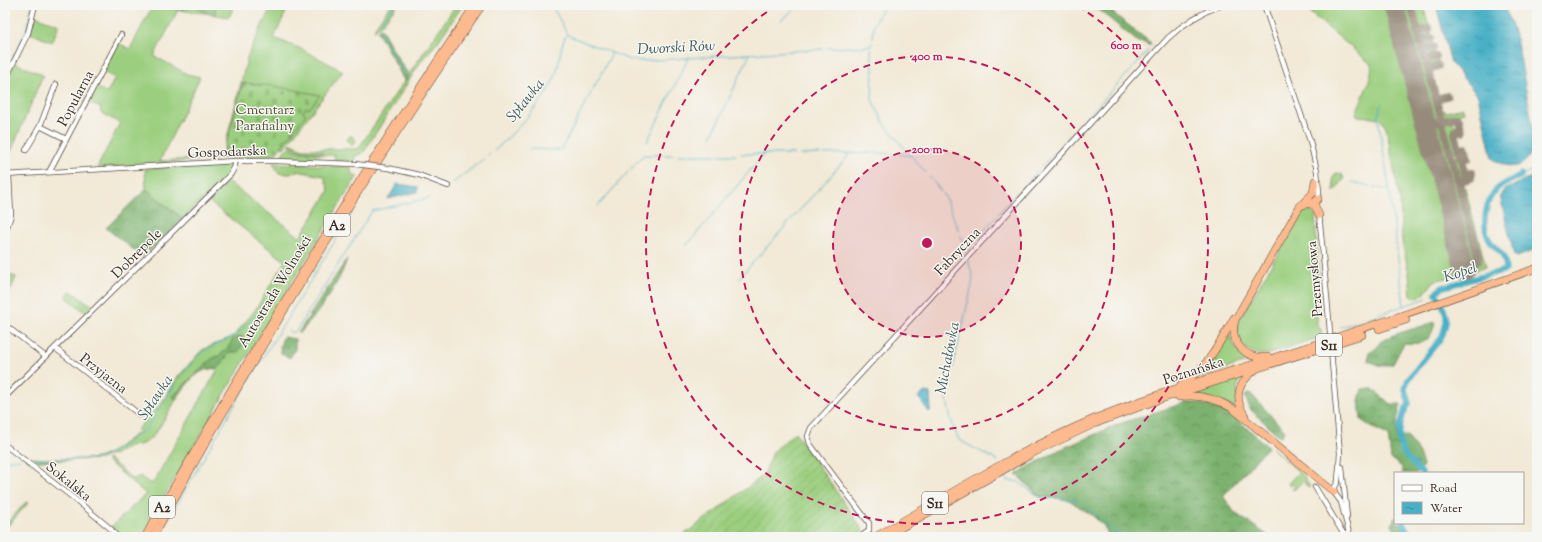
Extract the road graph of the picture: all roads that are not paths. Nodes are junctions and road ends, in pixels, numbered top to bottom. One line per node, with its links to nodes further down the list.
1 (35, 5): 7 (street)
2 (475, 5): 47 (highway, Autostrada Wolności / A2)
3 (482, 5): 48 (highway, Autostrada Wolności / A2)
4 (1222, 5): 49 (street, Fabryczna)
5 (1264, 5): 15 (street, Przemysłowa)
6 (121, 35): 12 (street, Popularna)
7 (5, 80)
8 (56, 84): 10 (street)
9 (5, 104): 11 (street)
10 (40, 126): 12 (street); 13 (street)
11 (5, 131)
12 (66, 139): 16 (street, Popularna)
13 (26, 150)
14 (234, 161): 16 (street, Gospodarska); 19 (street, Gospodarska, bridge); 30 (street, Dobrepole)
15 (1315, 166): 18 (street, Przemysłowa); 20 (street, Przemysłowa)
16 (49, 172): 17 (street, Gospodarska)
17 (7, 175): 23 (street)
18 (1315, 181): 20 (street, Przemysłowa); 21 (highway)
19 (448, 186)
20 (1318, 199): 21 (highway); 22 (street, Przemysłowa)
21 (1309, 200): 22 (highway); 28 (highway)
22 (1319, 215): 40 (street, Przemysłowa, bridge)
23 (5, 233)
24 (1537, 268): 26 (highway, Poznańska / S11)
25 (1537, 273): 26 (highway, Poznańska / S11)
26 (1451, 302): 27 (highway, Poznańska / S11)
27 (1437, 307): 31 (highway, Poznańska / S11); 33 (highway, Poznańska / S11)
28 (1240, 310): 31 (highway); 36 (highway)
29 (5, 325): 32 (street)
30 (55, 348): 32 (street, Dobrepole); 37 (street, Przyjazna)
31 (1286, 354): 36 (highway, Poznańska / S11)
32 (46, 357): 34 (street, Dobrepole)
33 (1264, 366): 36 (highway, Poznańska / S11); 38 (highway)
34 (7, 391): 35 (street, Dobrepole)
35 (5, 397)
36 (1155, 398): 38 (highway); 50 (highway, Poznańska / S11); 51 (highway, Poznańska / S11)
37 (140, 415)
38 (1248, 420): 43 (highway)
39 (5, 445): 46 (street, Sokalska)
40 (1340, 453): 42 (street, Przemysłowa); 43 (street, Przemysłowa)
41 (1315, 487): 45 (street)
42 (1343, 487): 43 (street); 44 (street, Przemysłowa)
43 (1334, 490): 44 (street); 45 (street, Przemysłowa)
44 (1344, 494): 45 (street)
45 (1350, 536)
46 (117, 537)
47 (145, 537)
48 (153, 537)
49 (860, 537)
50 (875, 537)
51 (885, 537)

